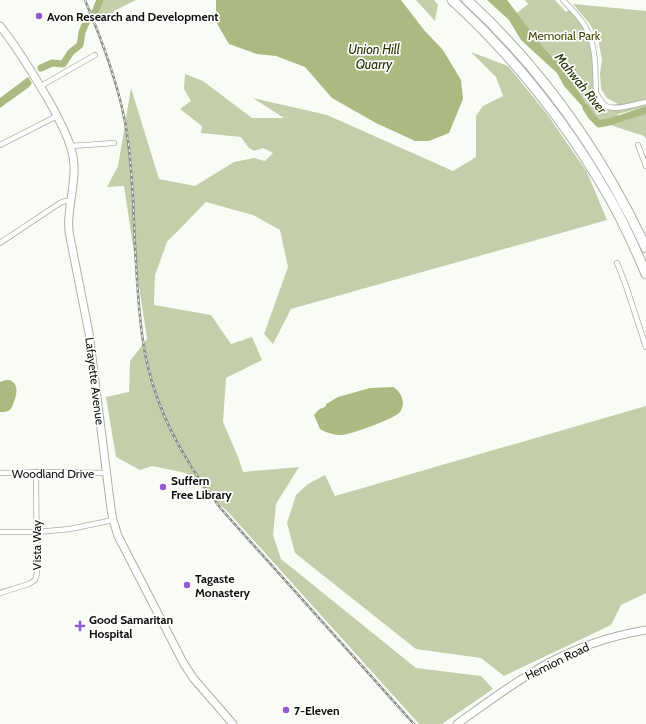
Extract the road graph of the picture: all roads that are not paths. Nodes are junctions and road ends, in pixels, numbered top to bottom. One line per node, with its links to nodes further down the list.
1 (452, 0): 18 (highway)
2 (467, 0): 16 (highway)
3 (563, 0): 7 (street)
4 (1, 29): 6 (main road, Lafayette Avenue)
5 (95, 55): 6 (street)
6 (41, 86): 8 (main road, Lafayette Avenue)
7 (646, 102)
8 (57, 116): 10 (street); 12 (main road, Lafayette Avenue)
9 (114, 142): 12 (street)
10 (0, 145)
11 (638, 145): 13 (street)
12 (71, 146): 14 (main road, Lafayette Avenue)
13 (646, 166)
14 (71, 201): 15 (street); 22 (main road, Lafayette Avenue)
15 (0, 243)
16 (646, 248)
17 (617, 263): 19 (street)
18 (646, 274)
19 (646, 346)
20 (36, 472): 21 (street, Woodland Drive); 22 (street, Woodland Drive); 25 (street, Vista Way)
21 (0, 473)
22 (107, 474): 23 (main road, Lafayette Avenue)
23 (113, 520): 25 (street); 28 (main road, Lafayette Avenue)
24 (0, 532): 25 (street)
25 (37, 532): 26 (street, Vista Way)
26 (0, 593)
27 (646, 630): 29 (main road, Hemion Road)
28 (233, 724)
29 (457, 724)

